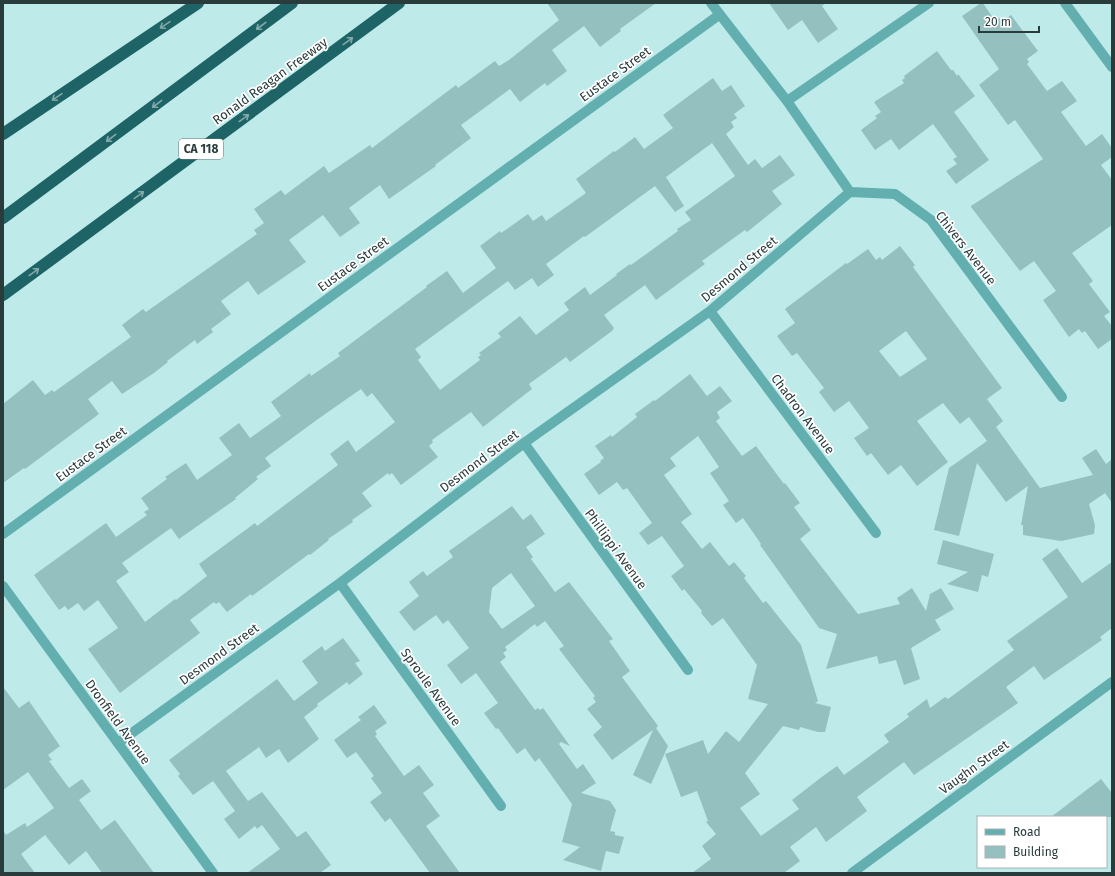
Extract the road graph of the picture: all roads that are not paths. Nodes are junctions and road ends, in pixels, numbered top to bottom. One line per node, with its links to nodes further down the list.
1 (198, 3): 10 (highway, one-way to 10)
2 (292, 3): 12 (highway, one-way to 12)
3 (399, 3): 13 (highway, Ronald Reagan Freeway / CA 118, one-way to 3)
4 (711, 3): 7 (street)
5 (929, 3): 9 (street)
6 (1065, 3): 8 (street)
7 (719, 15): 9 (street); 18 (street, Eustace Street)
8 (1112, 67)
9 (787, 101): 11 (street)
10 (3, 134)
11 (850, 192): 14 (street, Desmond Street); 15 (street, Chivers Avenue)
12 (3, 218)
13 (3, 295)
14 (710, 311): 16 (street, Desmond Street); 17 (street, Chadron Avenue)
15 (1062, 397)
16 (524, 443): 19 (street, Desmond Street); 21 (street, Phillippi Avenue)
17 (876, 533)
18 (3, 534)
19 (340, 582): 23 (street, Desmond Street); 24 (street, Sproule Avenue)
20 (3, 586): 23 (street, Dronfield Avenue)
21 (688, 670)
22 (1112, 682): 26 (street, Vaughn Street)
23 (118, 743): 25 (street, Dronfield Avenue)
24 (501, 806)
25 (213, 873)
26 (852, 873)

